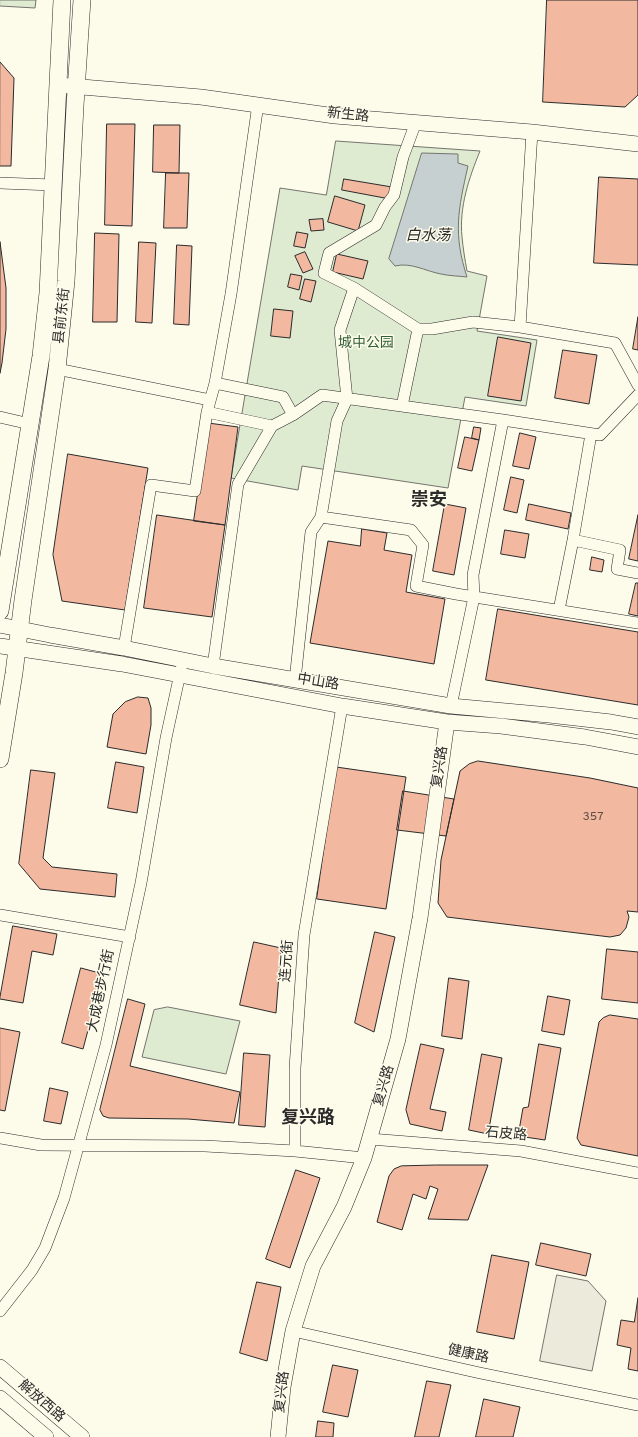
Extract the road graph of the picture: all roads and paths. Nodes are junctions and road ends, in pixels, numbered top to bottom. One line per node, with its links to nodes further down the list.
1 (62, 0): 3 (main road, 县前东街)
2 (82, 0): 4 (main road, 县前东街)
3 (58, 85): 4 (main road, 新生路); 10 (main road, 县前东街)
4 (76, 87): 5 (main road, 新生路); 14 (main road, 县前东街)
5 (258, 104): 6 (main road, 新生路); 15 (street)
6 (416, 122): 7 (main road, 新生路); 11 (street)
7 (532, 132): 8 (main road, 新生路); 12 (street)
8 (638, 144)
9 (0, 183): 10 (street)
10 (54, 185): 25 (main road, 县前东街)
11 (354, 288): 13 (street); 18 (street)
12 (520, 327): 13 (street); 16 (street)
13 (418, 329): 20 (street)
14 (58, 369): 19 (street); 36 (main road, 县前东街)
15 (215, 383): 19 (street); 22 (street)
16 (638, 385)
17 (638, 395): 27 (street)
18 (347, 399): 20 (street); 22 (street); 28 (street)
19 (210, 400): 21 (street)
20 (402, 406): 24 (street)
21 (207, 412): 26 (street); 39 (street)
22 (293, 415): 26 (street)
23 (0, 417): 25 (street)
24 (503, 420): 27 (street); 31 (street)
25 (30, 424): 33 (main road, 县前东街)
26 (272, 426): 41 (street)
27 (590, 434): 29 (street)
28 (321, 517): 31 (street); 43 (street)
29 (573, 540): 30 (street); 32 (street)
30 (638, 573)
31 (474, 597): 32 (street); 45 (street)
32 (559, 610): 34 (street)
33 (0, 611)
34 (638, 623)
35 (0, 625): 36 (main road, 中山路)
36 (19, 629): 38 (main road, 县前东街); 39 (main road, 中山路)
37 (0, 646): 38 (main road, 中山路)
38 (17, 648): 42 (main road, 中山路); 49 (main road, 县前东街)
39 (124, 648): 40 (main road, 中山路)
40 (182, 659): 41 (main road, 中山路); 42 (street, 大成巷步行街)
41 (214, 666): 43 (main road, 中山路)
42 (180, 675): 44 (main road, 中山路); 51 (street, 大成巷步行街)
43 (295, 680): 45 (main road, 中山路)
44 (342, 706): 46 (main road, 中山路); 55 (street, 连元街)
45 (451, 706): 47 (main road, 中山路)
46 (448, 722): 48 (main road, 中山路); 53 (main road, 复兴路)
47 (638, 727)
48 (638, 747)
49 (0, 759)
50 (0, 915): 51 (street)
51 (130, 938): 54 (street, 大成巷步行街)
52 (0, 1138): 54 (street)
53 (370, 1139): 56 (main road, 复兴路); 57 (street, 石皮路)
54 (78, 1144): 55 (street); 58 (street, 大成巷步行街)
55 (295, 1151): 56 (street)
56 (364, 1158): 59 (main road, 复兴路)
57 (638, 1173)
58 (0, 1311)
59 (293, 1331): 62 (street, 健康路); 65 (main road, 复兴路)
60 (0, 1367): 64 (main road, 解放西路)
61 (0, 1398): 63 (main road, 解放西路)
62 (638, 1405)
63 (46, 1437)
64 (82, 1437)
65 (278, 1437)

